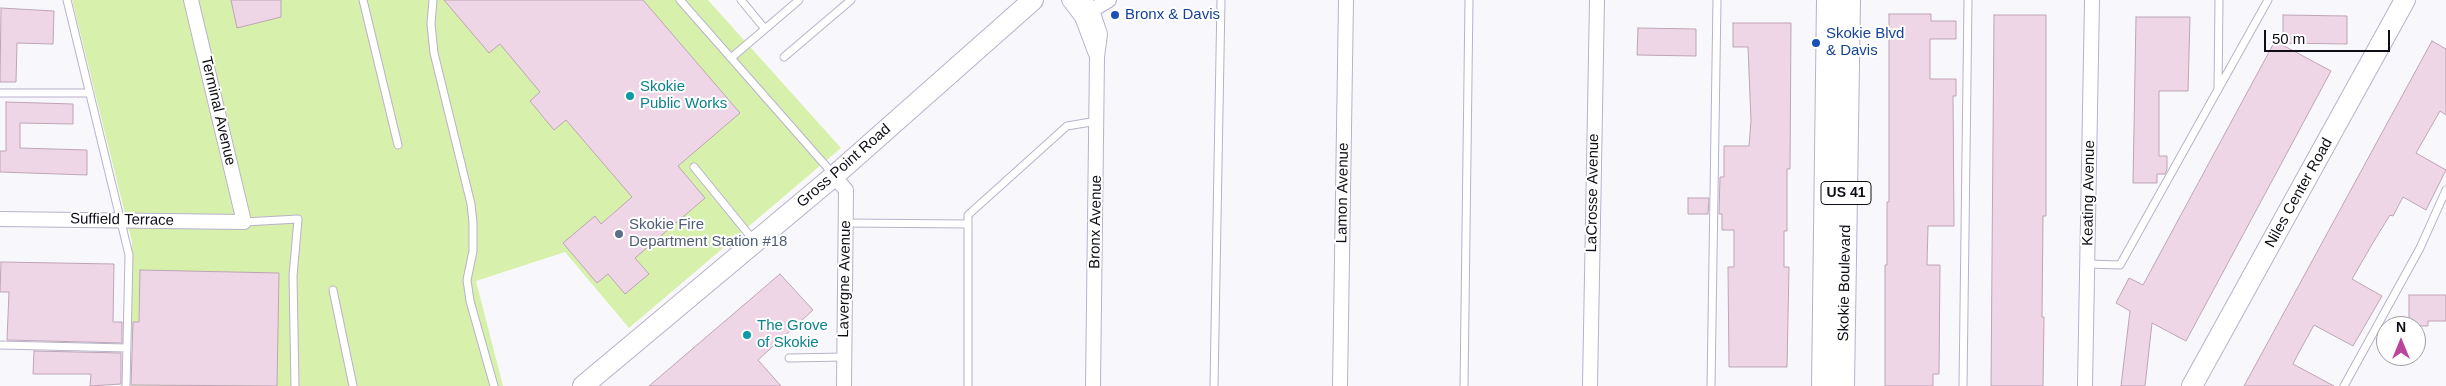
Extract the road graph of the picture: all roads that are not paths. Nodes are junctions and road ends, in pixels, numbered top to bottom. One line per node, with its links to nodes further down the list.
1 (67, 0): 30 (lane)
2 (191, 0): 39 (street, Terminal Avenue)
3 (363, 0): 33 (lane)
4 (433, 0): 52 (lane)
5 (680, 0): 28 (lane)
6 (741, 0): 25 (lane)
7 (799, 0): 25 (lane)
8 (851, 0): 26 (lane)
9 (1033, 0): 35 (main road, Gross Point Road)
10 (1069, 0): 27 (street, Bronx Avenue)
11 (1109, 0): 24 (street)
12 (1221, 0): 57 (lane)
13 (1346, 0): 58 (street, Lamon Avenue)
14 (1469, 0): 59 (lane)
15 (1597, 0): 60 (street, LaCrosse Avenue)
16 (1717, 0): 61 (lane)
17 (1828, 0): 62 (main road, Skokie Boulevard / US 41)
18 (1849, 0): 63 (main road, Skokie Boulevard / US 41)
19 (1968, 0): 64 (lane)
20 (2092, 0): 43 (street, Keating Avenue)
21 (2219, 0): 31 (lane)
22 (2268, 0): 31 (lane)
23 (2406, 0): 66 (main road, Niles Center Road)
24 (1088, 5): 27 (street, Bronx Avenue)
25 (765, 29): 28 (lane)
26 (784, 57)
27 (1097, 57): 32 (street, Bronx Avenue)
28 (731, 58): 35 (lane)
29 (0, 93): 30 (lane)
30 (90, 93): 38 (lane)
31 (2218, 93): 43 (lane)
32 (1098, 121): 41 (lane); 56 (street, Bronx Avenue)
33 (398, 146)
34 (694, 167): 42 (lane)
35 (834, 176): 40 (street, Lavergne Avenue); 42 (main road, Gross Point Road)
36 (2446, 190): 67 (lane)
37 (0, 218): 38 (street, Suffield Terrace)
38 (120, 220): 39 (street, Suffield Terrace); 46 (lane)
39 (244, 222): 50 (lane)
40 (846, 223): 41 (lane); 47 (street, Lavergne Avenue)
41 (968, 224): 55 (lane)
42 (755, 242): 53 (main road, Gross Point Road)
43 (2087, 264): 65 (street, Keating Avenue)
44 (333, 290): 51 (lane)
45 (0, 345): 46 (lane)
46 (127, 348): 49 (lane)
47 (844, 357): 48 (lane); 54 (street, Lavergne Avenue)
48 (789, 358)
49 (126, 386)
50 (295, 386)
51 (354, 386)
52 (494, 386)
53 (583, 386)
54 (844, 386)
55 (968, 386)
56 (1093, 386)
57 (1214, 386)
58 (1340, 386)
59 (1464, 386)
60 (1590, 386)
61 (1711, 386)
62 (1823, 386)
63 (1843, 386)
64 (1963, 386)
65 (2085, 386)
66 (2192, 386)
67 (2344, 386)

